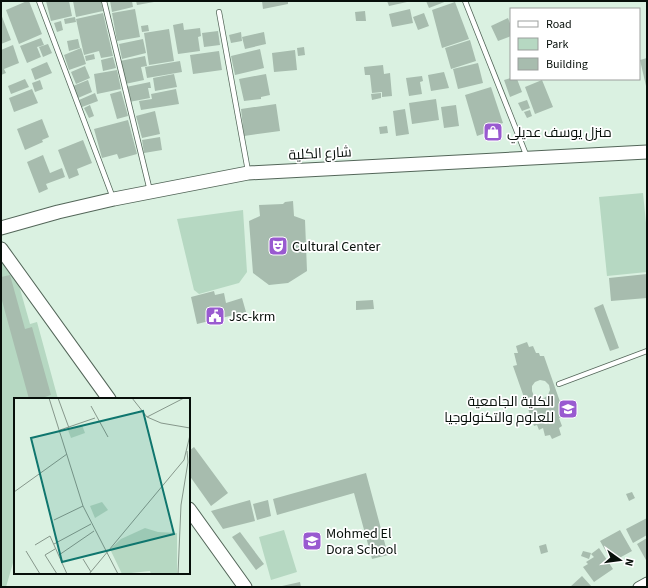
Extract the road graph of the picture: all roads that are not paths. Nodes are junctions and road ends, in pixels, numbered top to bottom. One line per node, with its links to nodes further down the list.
1 (39, 1): 9 (lane)
2 (104, 1): 8 (lane)
3 (465, 1): 6 (lane)
4 (219, 12): 7 (lane)
5 (647, 152): 6 (street, شارع الكلية)
6 (528, 159): 7 (street, شارع الكلية)
7 (248, 173): 8 (street, شارع الكلية)
8 (150, 191): 9 (street, شارع الكلية)
9 (114, 199): 10 (street, شارع الكلية)
10 (1, 228)
11 (1, 249): 14 (street)
12 (647, 351): 13 (lane)
13 (560, 384)
14 (108, 398)
15 (190, 510): 17 (street)
16 (647, 582): 18 (street)
17 (245, 587)
18 (638, 587)

